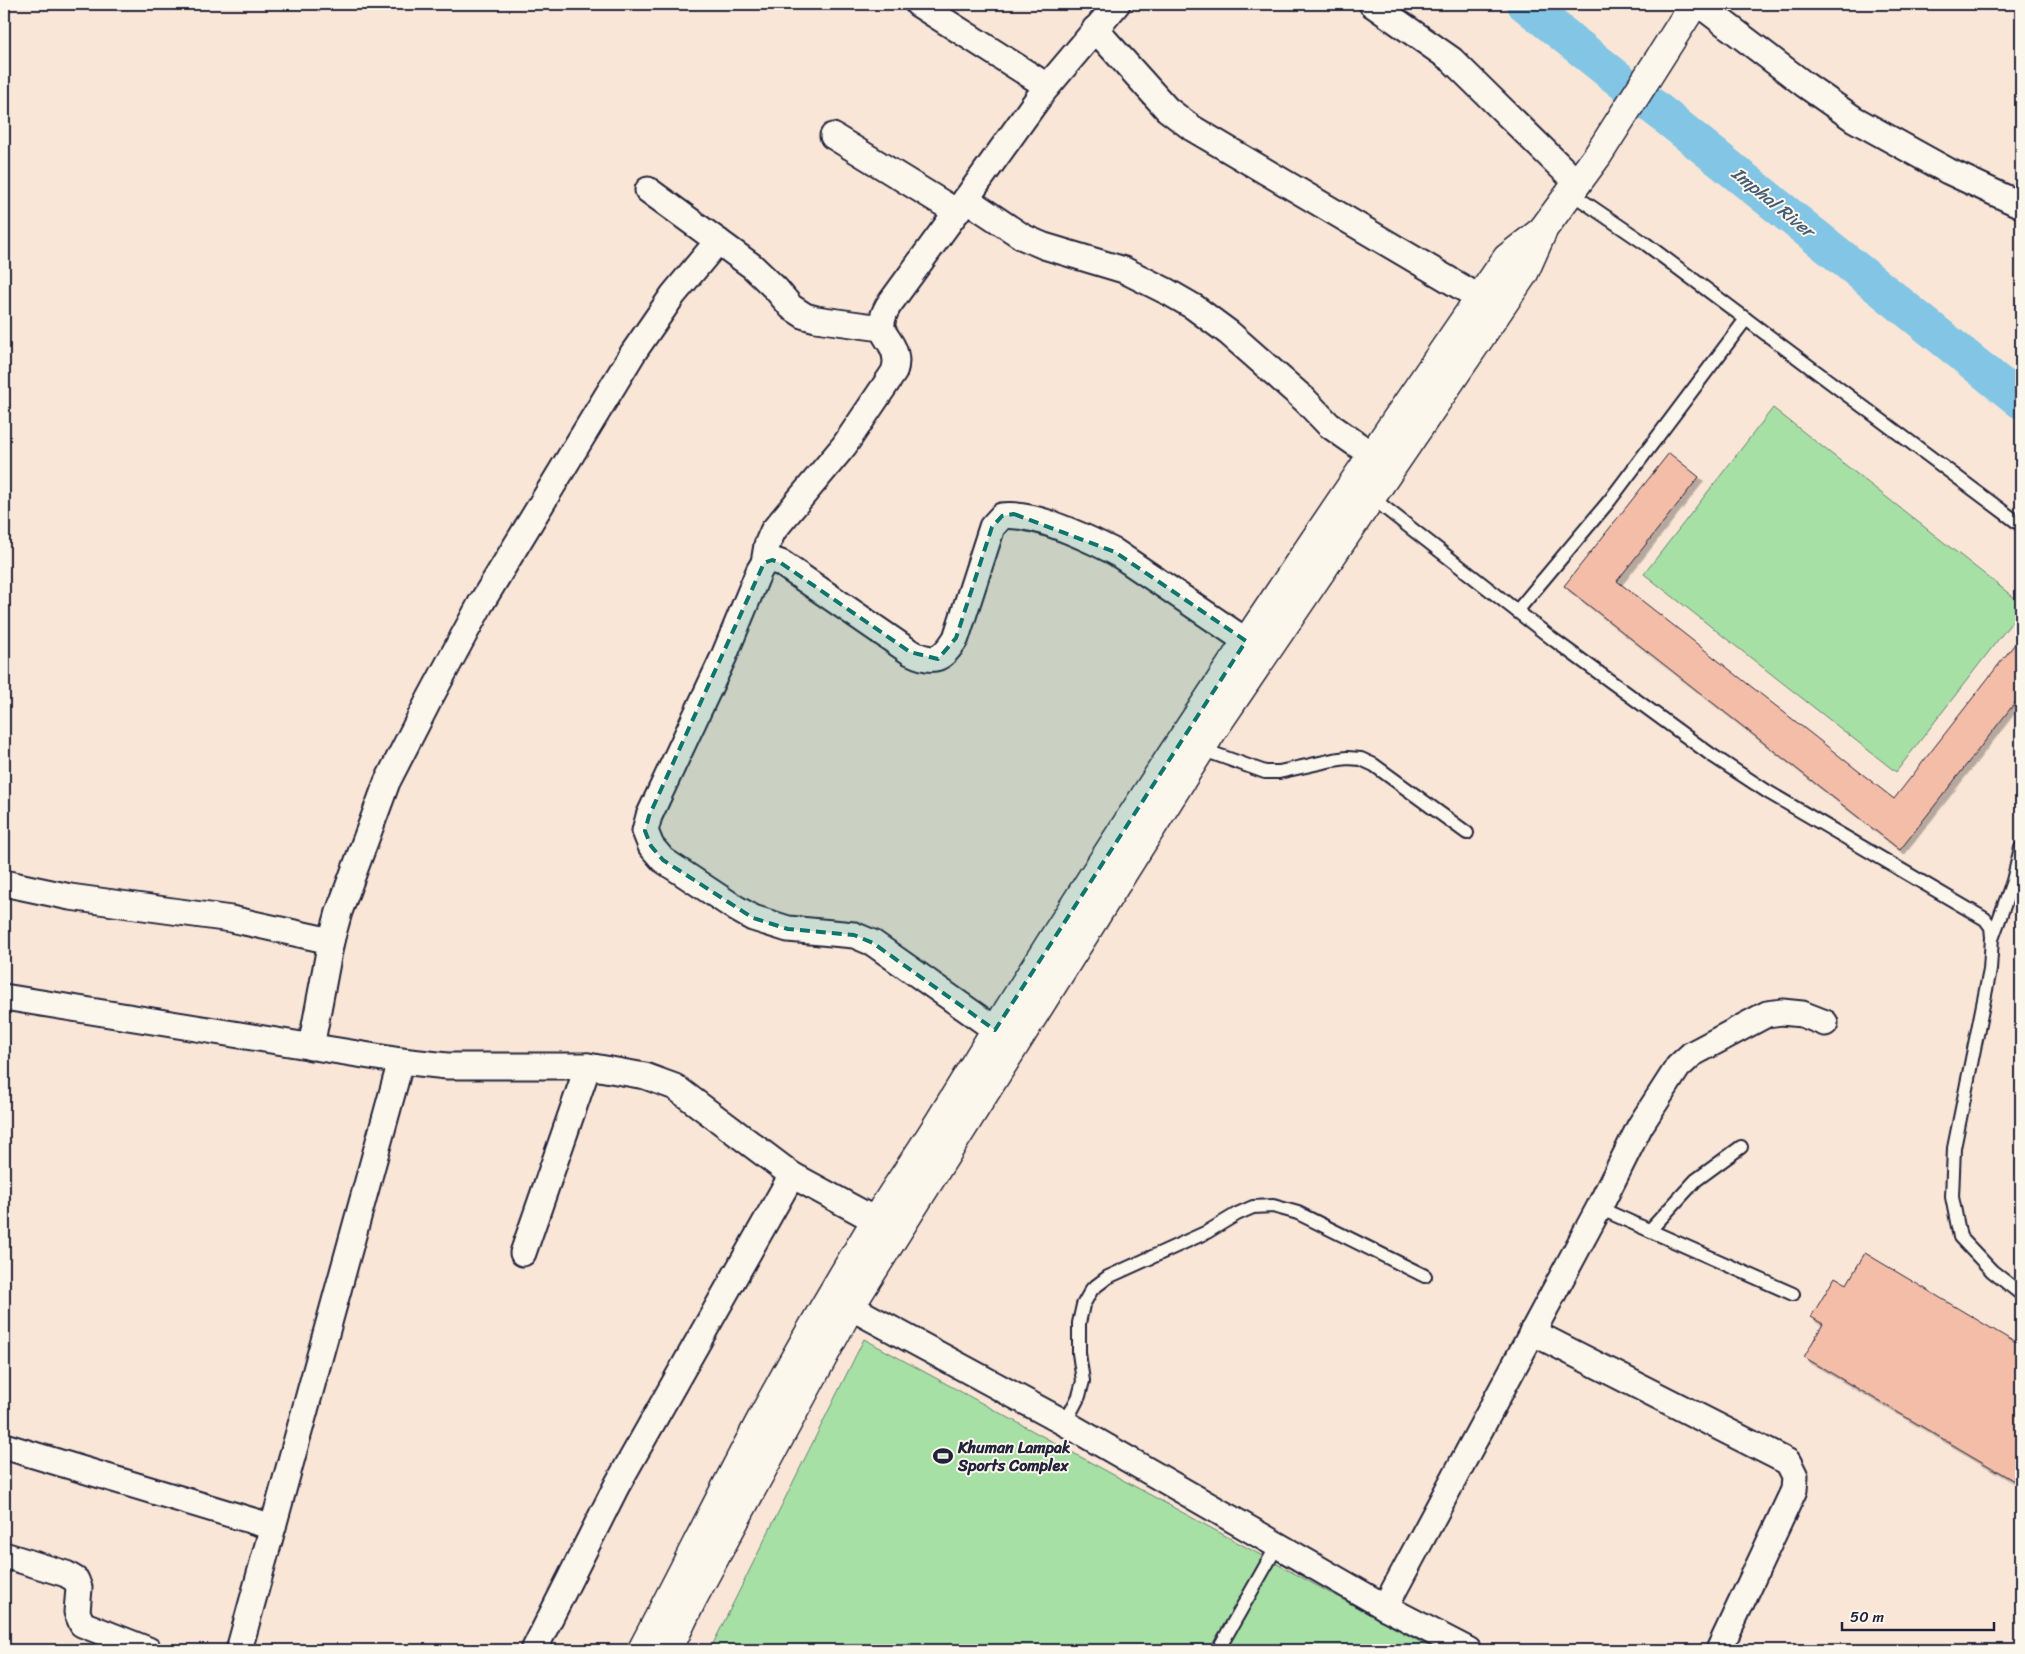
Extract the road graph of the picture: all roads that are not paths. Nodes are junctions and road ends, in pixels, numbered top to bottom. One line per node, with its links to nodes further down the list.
1 (918, 4): 6 (street)
2 (1117, 4): 5 (street)
3 (1372, 4): 8 (street)
4 (1693, 8): 8 (main road); 10 (street)
5 (1095, 29): 6 (street); 14 (street)
6 (1047, 86): 11 (street)
7 (833, 136): 11 (street)
8 (1574, 188): 12 (main road); 15 (lane)
9 (648, 190): 13 (street)
10 (2021, 205)
11 (962, 206): 16 (street); 17 (street)
12 (1544, 228): 14 (main road); 18 (main road)
13 (718, 241): 16 (street); 27 (street)
14 (1480, 298): 17 (main road)
15 (1746, 319): 19 (lane); 21 (lane)
16 (881, 328): 20 (street)
17 (1372, 455): 22 (main road)
18 (1371, 497): 21 (lane); 23 (main road)
19 (2021, 525)
20 (764, 563): 22 (street); 31 (street)
21 (1517, 612): 28 (lane)
22 (1246, 641): 31 (main road)
23 (1201, 749): 24 (lane); 31 (main road)
24 (1467, 833)
25 (2021, 848): 28 (lane)
26 (4, 883): 27 (street)
27 (331, 941): 32 (street)
28 (1991, 942): 43 (lane)
29 (4, 997): 32 (street)
30 (1825, 1023): 37 (street)
31 (1005, 1037): 38 (main road)
32 (312, 1047): 33 (street)
33 (401, 1061): 34 (street); 48 (street)
34 (588, 1066): 36 (street); 40 (street)
35 (1741, 1147): 39 (lane)
36 (799, 1179): 38 (street); 54 (street)
37 (1599, 1208): 39 (lane); 45 (street)
38 (885, 1227): 44 (main road)
39 (1650, 1230): 42 (lane)
40 (523, 1253)
41 (1425, 1276): 46 (lane)
42 (1793, 1294)
43 (2021, 1294)
44 (841, 1302): 46 (street); 55 (main road); 56 (main road)
45 (1532, 1332): 51 (street); 59 (street)
46 (1065, 1423): 49 (street)
47 (4, 1446): 48 (street)
48 (273, 1527): 53 (street)
49 (1277, 1546): 51 (street); 57 (lane)
50 (4, 1556): 52 (street)
51 (1385, 1607): 58 (street)
52 (148, 1650)
53 (239, 1650)
54 (534, 1650)
55 (642, 1650)
56 (668, 1650)
57 (1218, 1650)
58 (1468, 1650)
59 (1719, 1650)

